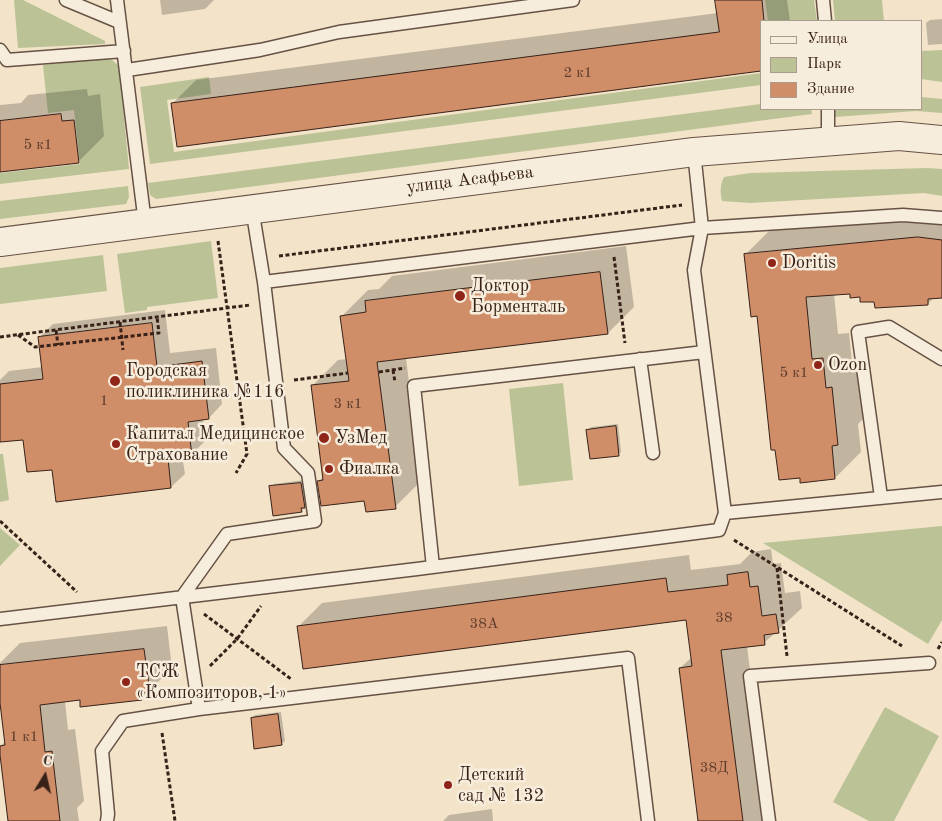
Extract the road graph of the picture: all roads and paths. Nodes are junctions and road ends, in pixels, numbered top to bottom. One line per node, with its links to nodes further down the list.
1 (66, 0): 6 (lane)
2 (117, 0): 6 (lane)
3 (573, 0): 9 (lane)
4 (823, 0): 5 (lane)
5 (825, 20)
6 (119, 22): 8 (lane)
7 (0, 50): 8 (lane)
8 (124, 51): 9 (lane)
9 (127, 70): 17 (lane)
10 (828, 110): 12 (lane)
11 (942, 140): 12 (street, улица Асафьева)
12 (828, 142): 13 (street, улица Асафьева)
13 (694, 152): 14 (lane); 15 (street, улица Асафьева)
14 (700, 203): 18 (lane); 21 (path)
15 (252, 208): 17 (street, улица Асафьева); 21 (lane)
16 (942, 218): 18 (lane)
17 (145, 223): 20 (street, улица Асафьева)
18 (702, 228): 23 (lane); 35 (lane)
19 (218, 238): 25 (path)
20 (0, 242)
21 (260, 258): 23 (lane)
22 (614, 261): 32 (path)
23 (264, 282): 24 (lane)
24 (267, 303): 25 (path); 41 (lane)
25 (227, 308): 26 (path); 43 (path)
26 (157, 317): 27 (path); 31 (path)
27 (120, 322): 28 (path); 31 (path)
28 (56, 330): 29 (path); 33 (path)
29 (18, 334): 30 (path); 33 (path)
30 (0, 337)
31 (122, 338): 33 (path); 34 (path)
32 (625, 344)
33 (58, 345)
34 (123, 350)
35 (704, 352): 36 (lane); 46 (lane)
36 (640, 359): 42 (lane); 49 (lane)
37 (942, 359): 45 (lane)
38 (413, 368): 39 (path)
39 (378, 372)
40 (348, 373): 41 (path)
41 (276, 383): 52 (lane)
42 (653, 453)
43 (236, 472)
44 (942, 492): 45 (lane)
45 (880, 497): 46 (lane)
46 (725, 513): 48 (lane)
47 (0, 521): 53 (path)
48 (719, 530): 49 (lane); 50 (path)
49 (433, 567): 51 (lane)
50 (777, 568): 56 (path); 57 (path)
51 (277, 585): 52 (lane); 55 (path)
52 (182, 597): 53 (lane); 55 (path); 58 (lane)
53 (94, 608): 54 (lane)
54 (0, 619)
55 (237, 640): 58 (path); 59 (path)
56 (929, 663): 57 (lane)
57 (789, 672): 65 (lane)
58 (196, 680): 60 (lane)
59 (314, 696): 60 (lane); 64 (lane)
60 (199, 709): 61 (lane)
61 (160, 716): 62 (lane); 63 (path)
62 (107, 821)
63 (175, 821)
64 (648, 821)
65 (770, 821)

